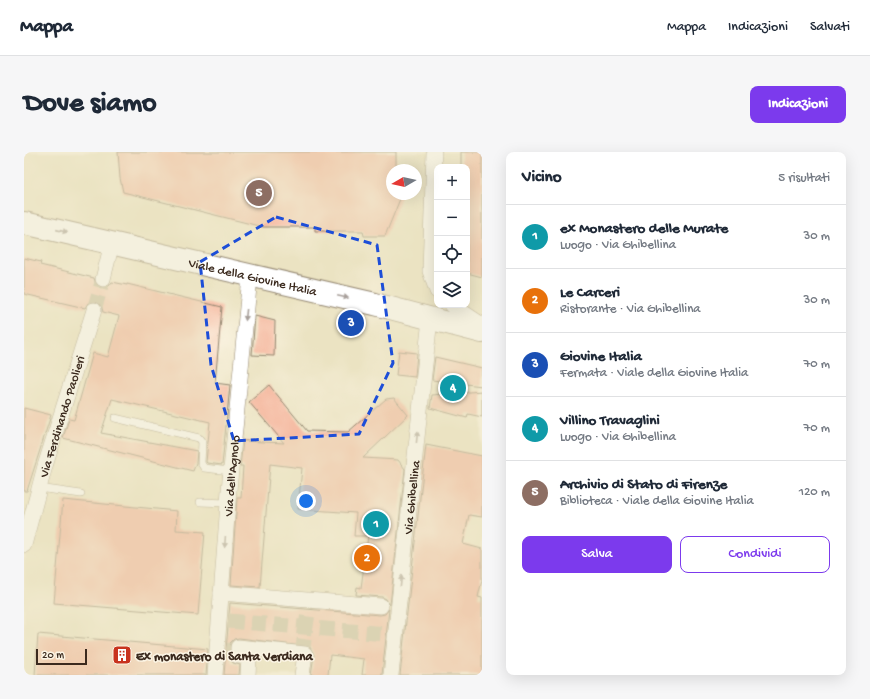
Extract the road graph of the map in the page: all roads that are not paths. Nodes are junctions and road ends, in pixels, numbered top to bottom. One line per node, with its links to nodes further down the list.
1 (434, 152): 6 (street)
2 (24, 223): 3 (main road, Viale della Giovine Italia, one-way to 3)
3 (112, 243): 4 (main road, Viale della Giovine Italia); 5 (street)
4 (250, 277): 9 (main road, Viale della Giovine Italia, one-way to 9); 13 (street, Via dell'Agnolo, one-way to 13)
5 (103, 280)
6 (434, 282)
7 (456, 308): 10 (street)
8 (94, 310): 14 (street, Via Ferdinando Paolieri)
9 (430, 319): 11 (main road, Viale della Giovine Italia); 20 (street, Via Ghibellina, one-way to 9)
10 (482, 325)
11 (482, 332)
12 (115, 418): 13 (lane)
13 (230, 471): 17 (street, Via dell'Agnolo)
14 (39, 488): 15 (lane); 18 (street, Via Ferdinando Paolieri)
15 (82, 494)
16 (200, 502): 17 (lane)
17 (228, 502): 19 (street, Via dell'Agnolo, one-way to 19)
18 (24, 545)
19 (221, 593): 20 (street); 21 (street, Via dell'Agnolo)
20 (390, 607): 24 (street, Via Ghibellina)
21 (215, 675)
22 (248, 675): 23 (street)
23 (302, 675)
24 (391, 675)

